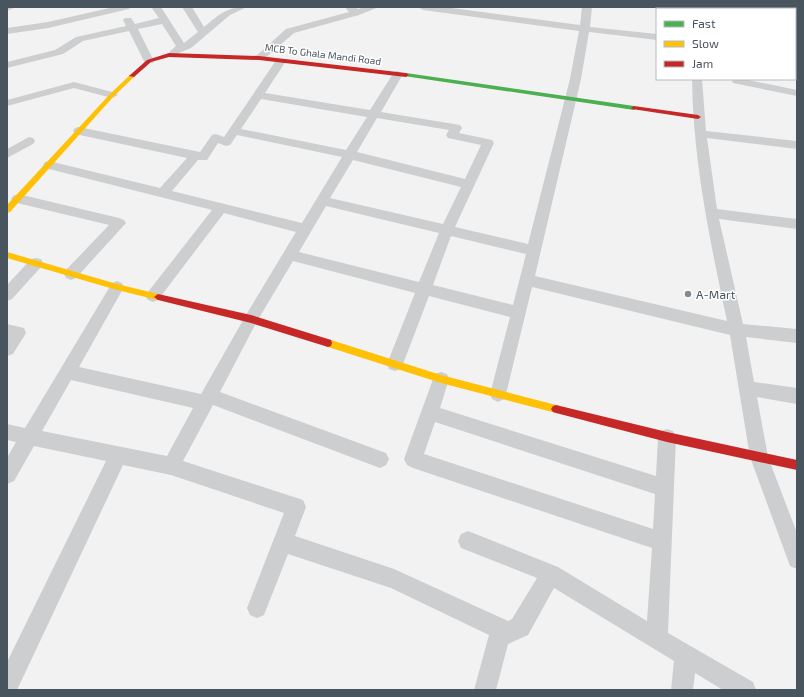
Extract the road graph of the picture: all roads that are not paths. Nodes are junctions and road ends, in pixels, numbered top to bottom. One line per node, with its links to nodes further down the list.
1 (11, 7): 9 (street)
2 (122, 7): 13 (street); 15 (street)
3 (156, 7): 12 (street)
4 (187, 7): 16 (street)
5 (242, 7): 10 (street)
6 (374, 7): 11 (street)
7 (423, 7): 14 (street)
8 (587, 7): 14 (street)
9 (7, 8)
10 (225, 10): 16 (street)
11 (353, 10): 20 (street)
12 (165, 20): 13 (street); 18 (street)
13 (132, 28): 21 (street); 23 (street)
14 (586, 29): 17 (street); 30 (street)
15 (7, 31)
16 (203, 32): 18 (street)
17 (656, 37)
18 (182, 46): 19 (street)
19 (169, 56): 20 (street, MCB To Ghala Mandi Road); 21 (street, MCB To Ghala Mandi Road)
20 (259, 58): 22 (street, MCB To Ghala Mandi Road)
21 (149, 61): 28 (street, MCB To Ghala Mandi Road)
22 (281, 61): 24 (street, MCB To Ghala Mandi Road); 29 (street)
23 (7, 65)
24 (398, 74): 30 (street, MCB To Ghala Mandi Road); 32 (street)
25 (697, 80): 33 (street)
26 (738, 81): 27 (street)
27 (797, 93)
28 (112, 95): 31 (street); 34 (street, MCB To Ghala Mandi Road)
29 (258, 96): 32 (street); 35 (street)
30 (570, 99): 33 (street, MCB To Ghala Mandi Road); 53 (street)
31 (7, 103)
32 (375, 115): 41 (street); 43 (street)
33 (698, 117): 36 (street)
34 (80, 131): 40 (street); 42 (street, MCB To Ghala Mandi Road)
35 (235, 131): 40 (street); 41 (street)
36 (701, 134): 38 (street); 49 (street)
37 (29, 141): 39 (street)
38 (797, 145)
39 (7, 154)
40 (196, 155): 44 (street)
41 (351, 155): 43 (street); 46 (street)
42 (49, 165): 44 (street); 45 (street, MCB To Ghala Mandi Road)
43 (467, 184): 52 (street)
44 (162, 194): 47 (street)
45 (16, 198): 48 (street, MCB To Ghala Mandi Road); 57 (street)
46 (323, 201): 51 (street); 52 (street)
47 (221, 208): 51 (street); 62 (street)
48 (7, 210)
49 (710, 213): 50 (street); 65 (street)
50 (797, 224)
51 (306, 228): 55 (street)
52 (447, 230): 53 (street); 60 (street)
53 (534, 251): 58 (street)
54 (7, 255): 56 (street)
55 (290, 255): 60 (street); 64 (street)
56 (36, 263): 57 (street); 61 (street)
57 (71, 274): 59 (street)
58 (527, 280): 63 (street); 65 (street)
59 (117, 287): 62 (street); 70 (street)
60 (424, 288): 63 (street); 69 (street)
61 (7, 295)
62 (153, 296): 64 (street)
63 (519, 312): 73 (street)
64 (251, 319): 69 (street); 75 (street)
65 (737, 330): 67 (street); 72 (street)
66 (7, 331): 68 (street)
67 (797, 336)
68 (7, 349)
69 (395, 364): 71 (street)
70 (68, 372): 75 (street); 78 (street)
71 (441, 379): 73 (street); 76 (street)
72 (748, 388): 74 (street); 81 (street)
73 (498, 394): 79 (street)
74 (797, 396)
75 (207, 399): 82 (street); 84 (street)
76 (429, 412): 86 (street); 89 (street)
77 (7, 432): 78 (street)
78 (30, 436): 80 (street); 85 (street)
79 (667, 437): 81 (street); 86 (street)
80 (118, 455): 84 (street); 96 (street)
81 (759, 458): 83 (street); 90 (street)
82 (380, 459)
83 (797, 465)
84 (171, 466): 88 (street)
85 (7, 475)
86 (664, 488): 89 (street)
87 (468, 541): 91 (street)
88 (284, 542): 92 (street); 93 (street)
89 (662, 542): 94 (street)
90 (797, 559)
91 (551, 574): 93 (street); 94 (street)
92 (257, 608)
93 (508, 632): 97 (street)
94 (657, 639): 95 (street)
95 (685, 655): 98 (street); 99 (street)
96 (7, 686)
97 (485, 690)
98 (682, 690)
99 (745, 690)

